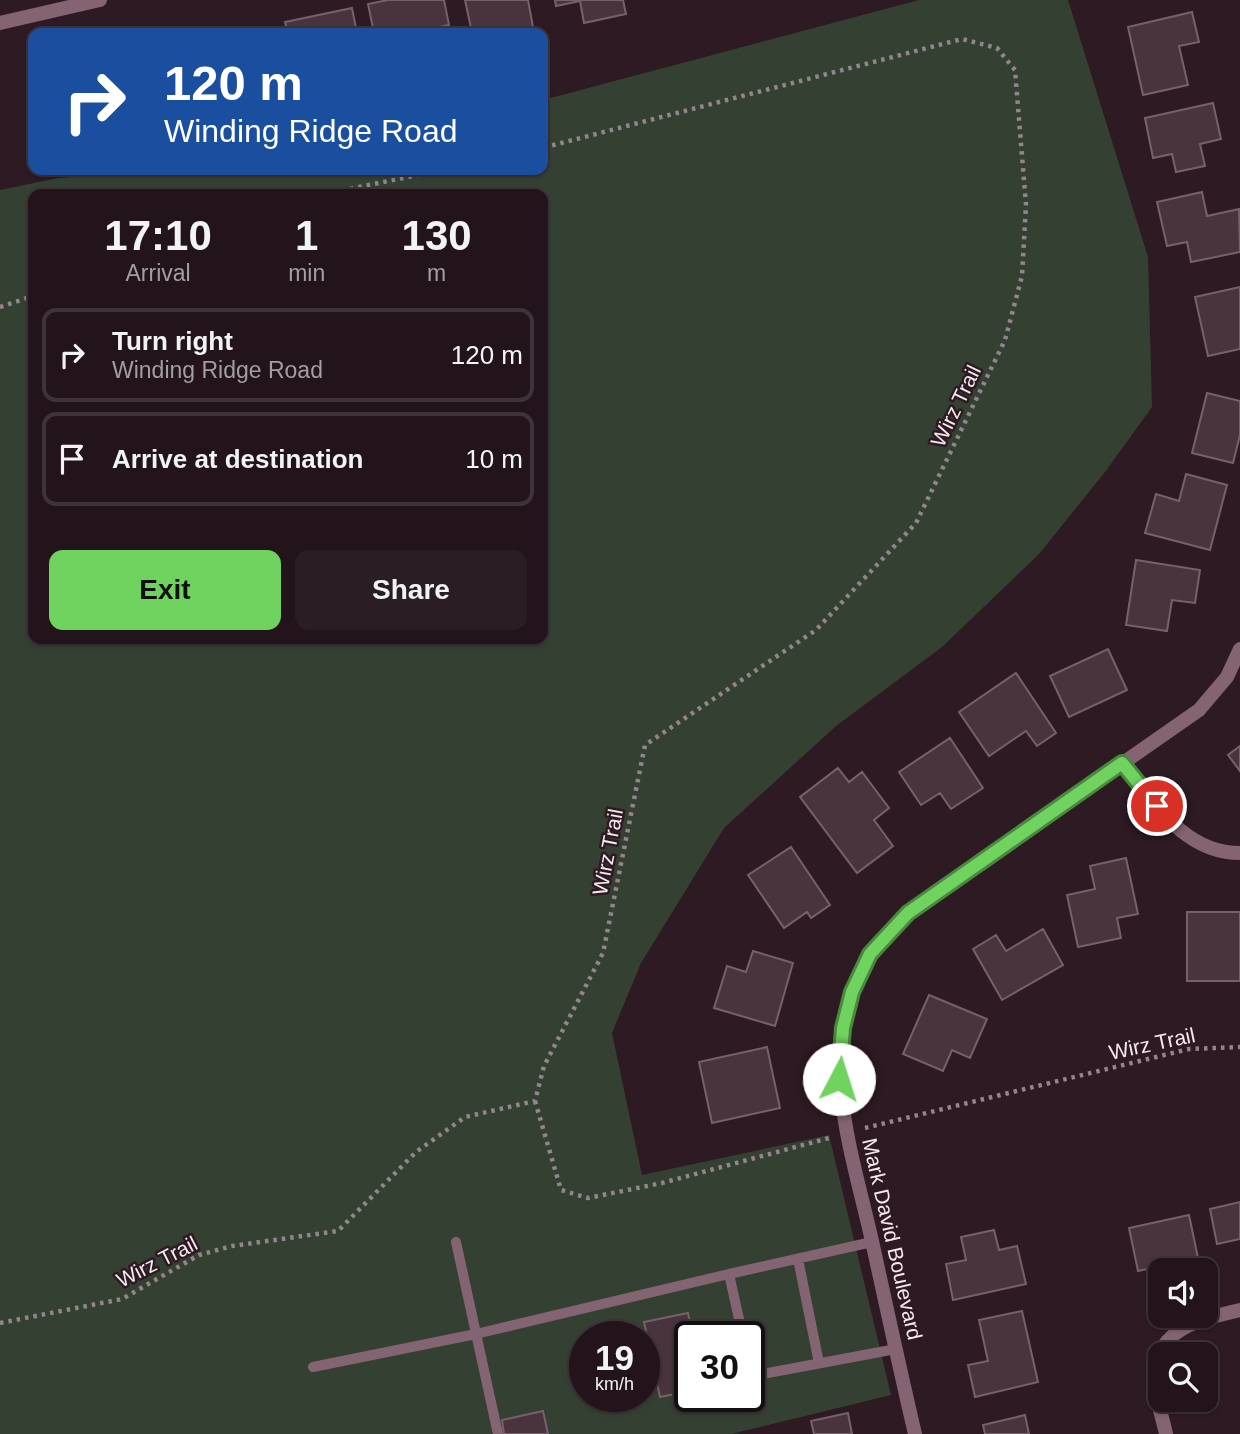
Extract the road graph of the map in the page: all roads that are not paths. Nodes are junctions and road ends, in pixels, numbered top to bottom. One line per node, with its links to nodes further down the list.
1 (100, 0): 2 (street)
2 (0, 23)
3 (1240, 649): 4 (street, Mark David Boulevard)
4 (1122, 763): 5 (street); 7 (street, Mark David Boulevard)
5 (1240, 853)
6 (456, 1242): 12 (lane)
7 (872, 1242): 8 (lane); 13 (street, Mark David Boulevard)
8 (798, 1259): 9 (lane); 14 (lane)
9 (729, 1274): 11 (lane); 12 (lane)
10 (1240, 1310): 19 (street)
11 (739, 1321)
12 (476, 1334): 15 (lane); 17 (lane)
13 (895, 1349): 14 (lane); 18 (street, Mark David Boulevard)
14 (819, 1363): 16 (lane)
15 (313, 1367)
16 (765, 1373)
17 (498, 1434)
18 (915, 1434)
19 (1166, 1434)

